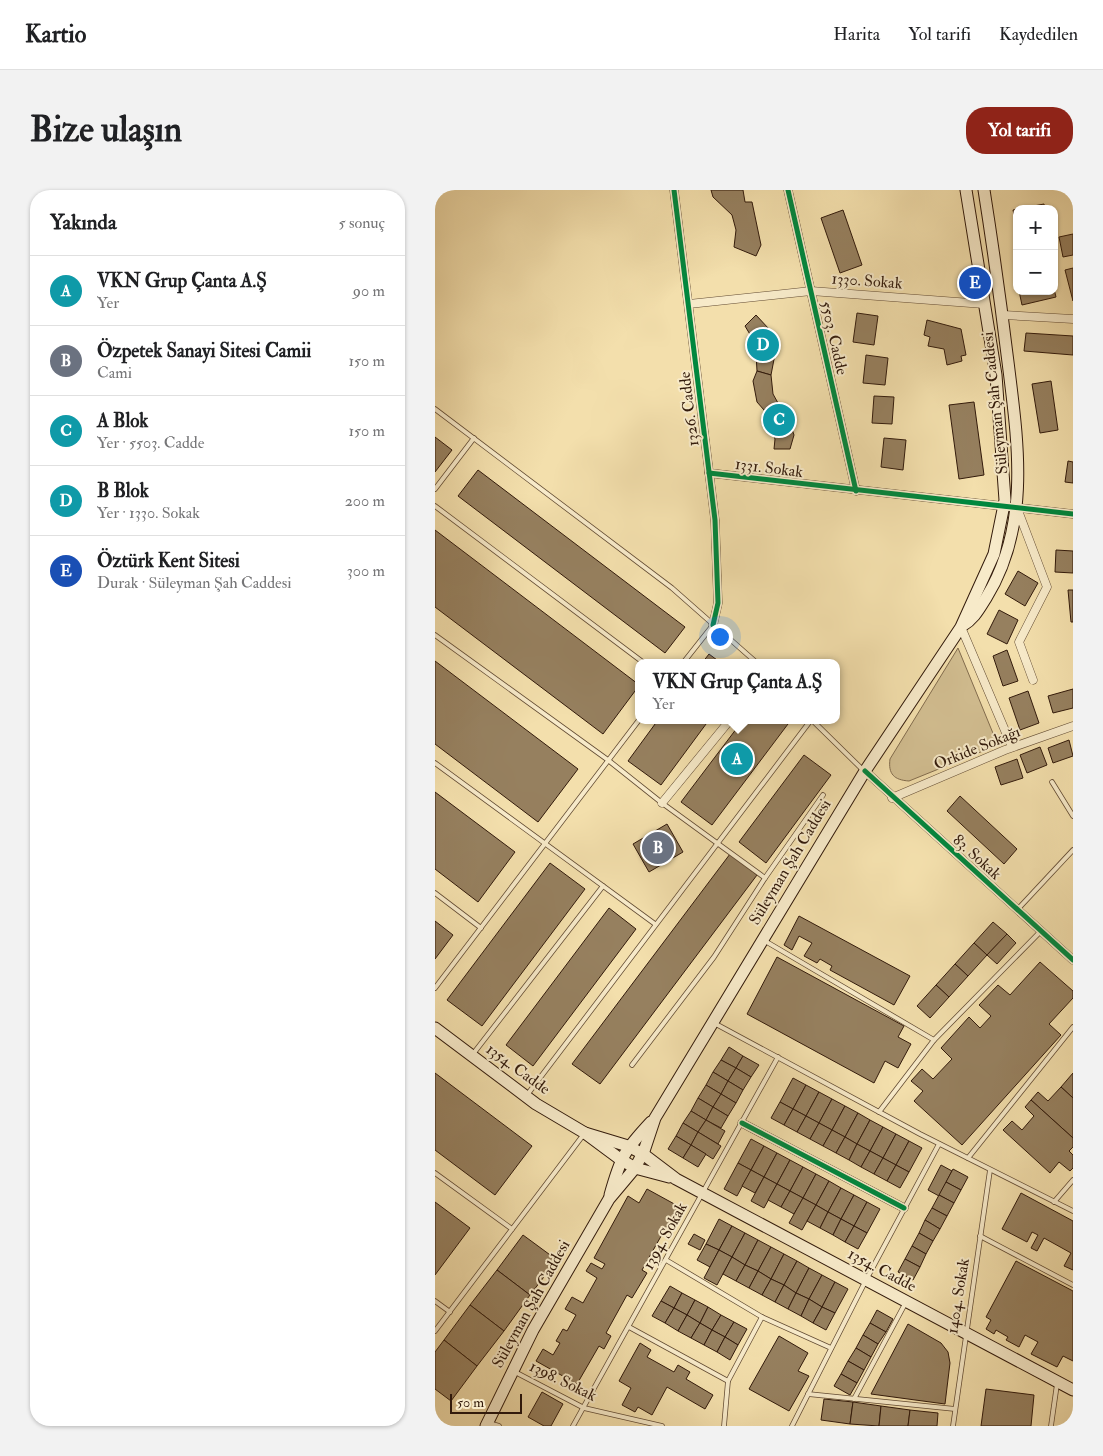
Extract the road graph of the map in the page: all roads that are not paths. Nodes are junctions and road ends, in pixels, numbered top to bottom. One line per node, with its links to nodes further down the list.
1 (439, 190): 6 (street)
2 (674, 190): 8 (street, 1326. Cadde)
3 (788, 190): 7 (street, 5503. Cadde)
4 (966, 190): 9 (main road, Süleyman Şah Caddesi)
5 (984, 190): 10 (main road, Süleyman Şah Caddesi)
6 (435, 192)
7 (811, 291): 8 (street, 1330. Sokak); 9 (street, 1330. Sokak); 16 (street, 5503. Cadde)
8 (689, 304): 14 (street, 1326. Cadde)
9 (984, 304): 18 (main road, Süleyman Şah Caddesi)
10 (1003, 315): 11 (street); 19 (main road, Süleyman Şah Caddesi)
11 (1073, 319)
12 (435, 409): 13 (lane)
13 (473, 438): 15 (lane); 21 (lane)
14 (709, 473): 16 (street, 1331. Sokak); 21 (street, 1326. Cadde)
15 (435, 488)
16 (856, 491): 18 (street, 1331. Sokak)
17 (435, 506): 24 (lane)
18 (1004, 507): 19 (street, 1331. Sokak); 22 (main road, Süleyman Şah Caddesi)
19 (1017, 508): 20 (street, 1331. Sokak); 22 (main road, Süleyman Şah Caddesi); 27 (street)
20 (1073, 514)
21 (713, 625): 25 (lane); 26 (lane)
22 (961, 627): 33 (street); 36 (main road, Süleyman Şah Caddesi)
23 (435, 635): 34 (lane)
24 (639, 659)
25 (686, 659)
26 (752, 659)
27 (1033, 680)
28 (636, 724): 34 (lane)
29 (727, 724): 40 (street)
30 (808, 724): 42 (lane)
31 (815, 724): 36 (lane)
32 (1073, 726): 33 (street, Orkide Sokağı)
33 (1013, 747): 39 (street, Orkide Sokağı)
34 (608, 760): 40 (lane); 43 (lane)
35 (435, 763): 43 (lane)
36 (865, 771): 39 (street, 83. Sokak); 52 (main road, Süleyman Şah Caddesi)
37 (1052, 782): 41 (lane)
38 (823, 795): 45 (lane)
39 (892, 798): 48 (street, 83. Sokak)
40 (662, 803): 42 (lane)
41 (1073, 816)
42 (717, 841): 45 (lane); 49 (lane)
43 (545, 843): 46 (lane); 50 (lane)
44 (1073, 850): 48 (lane)
45 (765, 878): 61 (lane)
46 (603, 886): 49 (lane); 59 (lane)
47 (435, 893): 50 (lane)
48 (1017, 910): 51 (street, 83. Sokak)
49 (655, 924): 62 (lane)
50 (481, 928): 54 (lane)
51 (1040, 932): 53 (street, 83. Sokak); 58 (lane)
52 (762, 939): 55 (main road, Süleyman Şah Caddesi); 58 (lane)
53 (1073, 960)
54 (435, 988)
55 (712, 1022): 60 (lane); 64 (main road, Süleyman Şah Caddesi)
56 (1073, 1027): 70 (lane)
57 (435, 1028): 59 (main road, 1354. Cadde)
58 (933, 1040): 63 (lane)
59 (472, 1056): 62 (main road, 1354. Cadde)
60 (778, 1057): 63 (lane); 65 (lane, 1394. Sokak)
61 (632, 1065)
62 (526, 1096): 66 (main road, 1354. Cadde)
63 (879, 1112): 67 (lane)
64 (655, 1118): 68 (main road); 69 (main road)
65 (742, 1124): 77 (lane, 1394. Sokak); 80 (street)
66 (585, 1133): 68 (main road, 1354. Cadde); 71 (main road, 1354. Cadde); 82 (lane)
67 (939, 1144): 70 (lane); 80 (lane)
68 (628, 1146): 69 (main road, 1354. Cadde); 71 (main road)
69 (643, 1154): 72 (main road); 75 (main road, 1354. Cadde)
70 (968, 1158): 73 (lane)
71 (620, 1160): 72 (main road, 1354. Cadde); 78 (main road)
72 (635, 1168): 75 (main road, 1354. Cadde); 78 (main road)
73 (990, 1170): 79 (lane); 83 (lane, 1404. Sokak)
74 (435, 1173): 82 (lane)
75 (676, 1179): 77 (main road, 1354. Cadde)
76 (1073, 1180): 79 (lane)
77 (703, 1194): 84 (lane, 1394. Sokak); 85 (main road, 1354. Cadde)
78 (609, 1199): 95 (main road, Süleyman Şah Caddesi)
79 (1054, 1202): 81 (lane)
80 (904, 1208): 85 (lane)
81 (1073, 1211)
82 (511, 1229): 89 (lane)
83 (980, 1236): 86 (lane); 93 (lane, 1404. Sokak)
84 (666, 1260): 90 (lane); 91 (lane, 1394. Sokak)
85 (866, 1280): 88 (main road, 1354. Cadde); 94 (lane)
86 (1073, 1285)
87 (435, 1301): 89 (lane)
88 (907, 1301): 93 (main road, 1354. Cadde); 100 (lane)
89 (449, 1312): 92 (lane)
90 (762, 1317): 94 (lane); 96 (lane)
91 (629, 1327): 96 (lane); 101 (lane, 1394. Sokak)
92 (435, 1331)
93 (965, 1332): 97 (main road, 1354. Cadde); 102 (lane, 1404. Sokak)
94 (831, 1348): 99 (lane)
95 (513, 1370): 101 (lane, 1398. Sokak); 103 (main road, Süleyman Şah Caddesi)
96 (728, 1381): 108 (lane)
97 (1057, 1381): 98 (main road, 1354. Cadde); 111 (lane)
98 (1073, 1390)
99 (808, 1394): 100 (lane); 109 (lane)
100 (854, 1399): 102 (lane)
101 (584, 1408): 104 (lane, 1398. Sokak); 106 (lane, 1394. Sokak)
102 (955, 1410): 110 (lane, 1404. Sokak)
103 (487, 1424): 105 (lane)
104 (646, 1424): 107 (lane, 1398. Sokak)
105 (499, 1426)
106 (573, 1426)
107 (662, 1426)
108 (724, 1426)
109 (793, 1426)
110 (953, 1426)
111 (1051, 1426)

